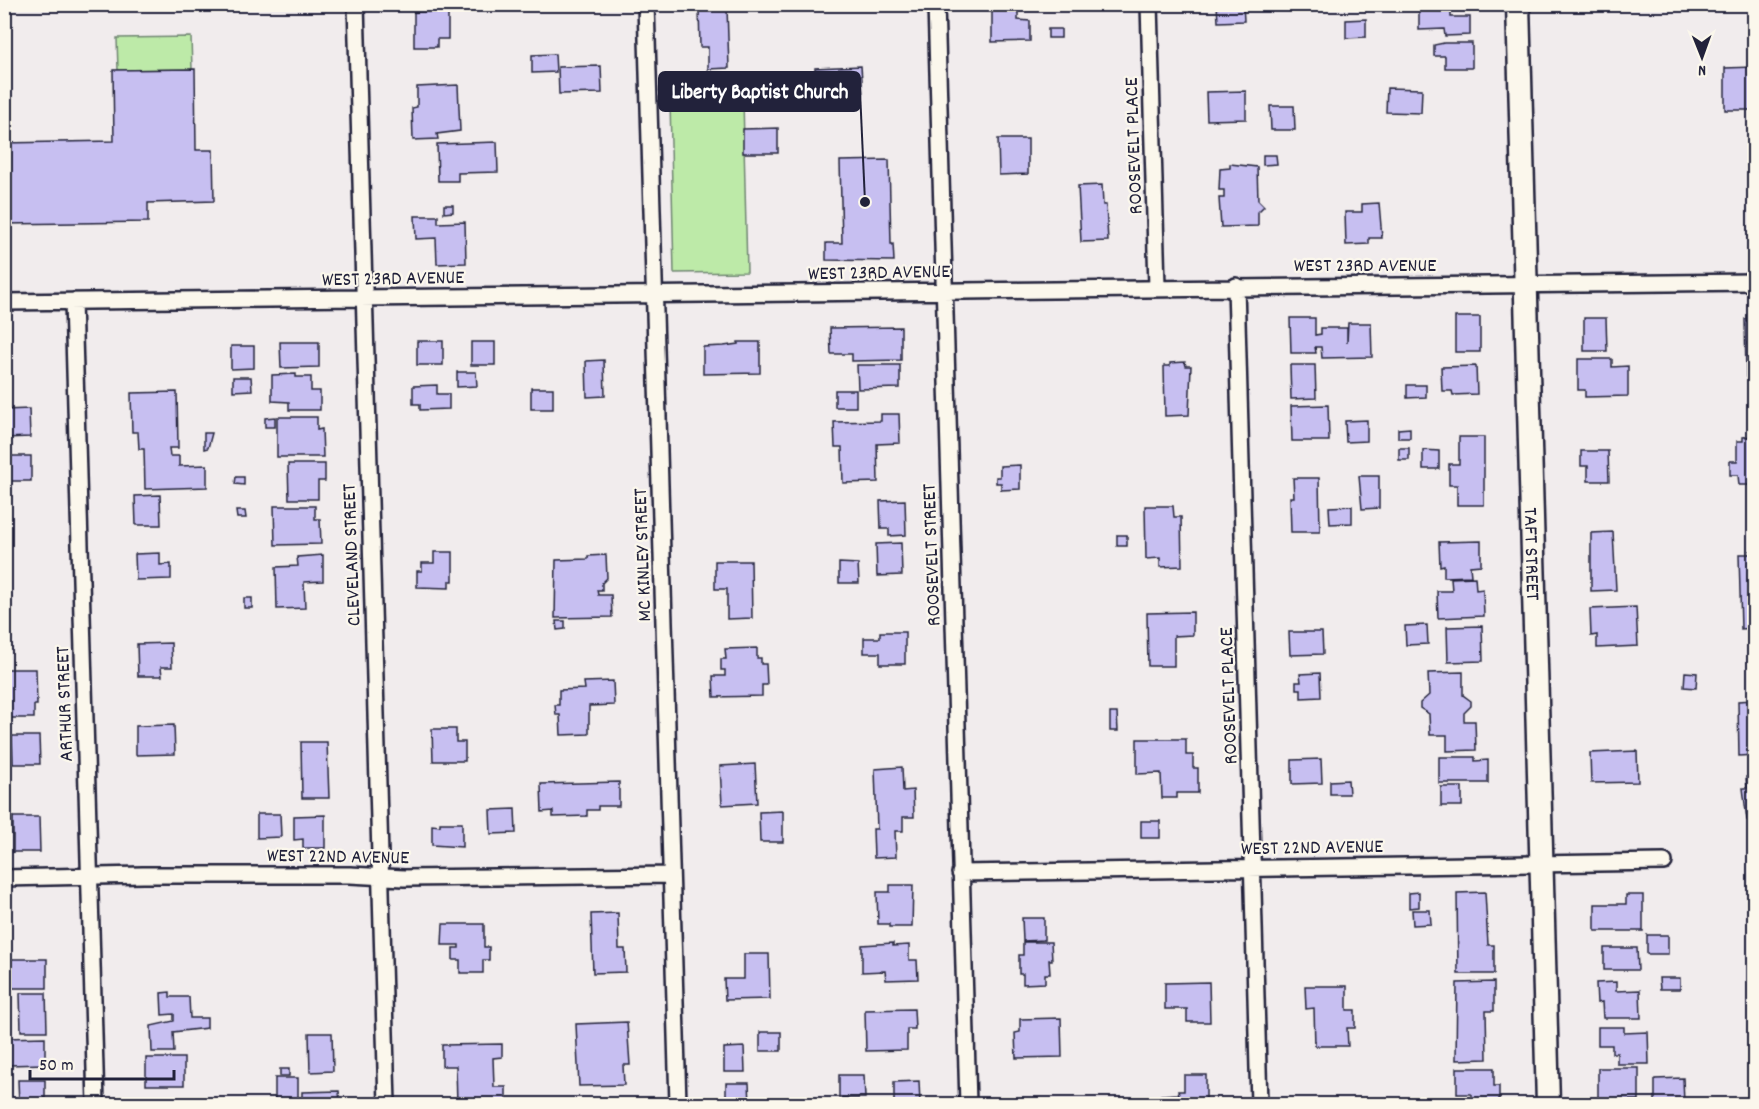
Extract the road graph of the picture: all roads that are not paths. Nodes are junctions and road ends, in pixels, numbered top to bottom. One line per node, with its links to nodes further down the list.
1 (356, 4): 12 (street, CLEVELAND STREET)
2 (646, 4): 11 (street, MC KINLEY STREET)
3 (936, 4): 10 (street, ROOSEVELT STREET)
4 (1149, 4): 9 (street, ROOSEVELT PLACE)
5 (1518, 4): 7 (street, TAFT STREET)
6 (1755, 282): 7 (street, WEST 23RD AVENUE)
7 (1526, 284): 8 (street, WEST 23RD AVENUE); 16 (street, TAFT STREET)
8 (1236, 286): 9 (street, WEST 23RD AVENUE); 17 (street, ROOSEVELT PLACE)
9 (1157, 287): 10 (street, WEST 23RD AVENUE)
10 (944, 291): 11 (street, WEST 23RD AVENUE); 18 (street, ROOSEVELT STREET)
11 (654, 295): 12 (street, WEST 23RD AVENUE); 19 (street, MC KINLEY STREET)
12 (363, 299): 13 (street, WEST 23RD AVENUE); 20 (street, CLEVELAND STREET)
13 (73, 301): 14 (street, WEST 23RD AVENUE); 22 (street, ARTHUR STREET)
14 (4, 302)
15 (1664, 862): 16 (street, WEST 22ND AVENUE)
16 (1542, 864): 17 (street, WEST 22ND AVENUE); 28 (street, TAFT STREET)
17 (1252, 868): 18 (street, WEST 22ND AVENUE); 27 (street, ROOSEVELT PLACE)
18 (960, 873): 26 (street, ROOSEVELT STREET)
19 (671, 875): 20 (street, WEST 22ND AVENUE); 25 (street, MC KINLEY STREET)
20 (380, 877): 22 (street, WEST 22ND AVENUE); 24 (street, CLEVELAND STREET)
21 (4, 878): 22 (street, WEST 22ND AVENUE)
22 (89, 878): 23 (street, ARTHUR STREET)
23 (96, 1104)
24 (387, 1104)
25 (678, 1104)
26 (968, 1104)
27 (1259, 1104)
28 (1548, 1104)

